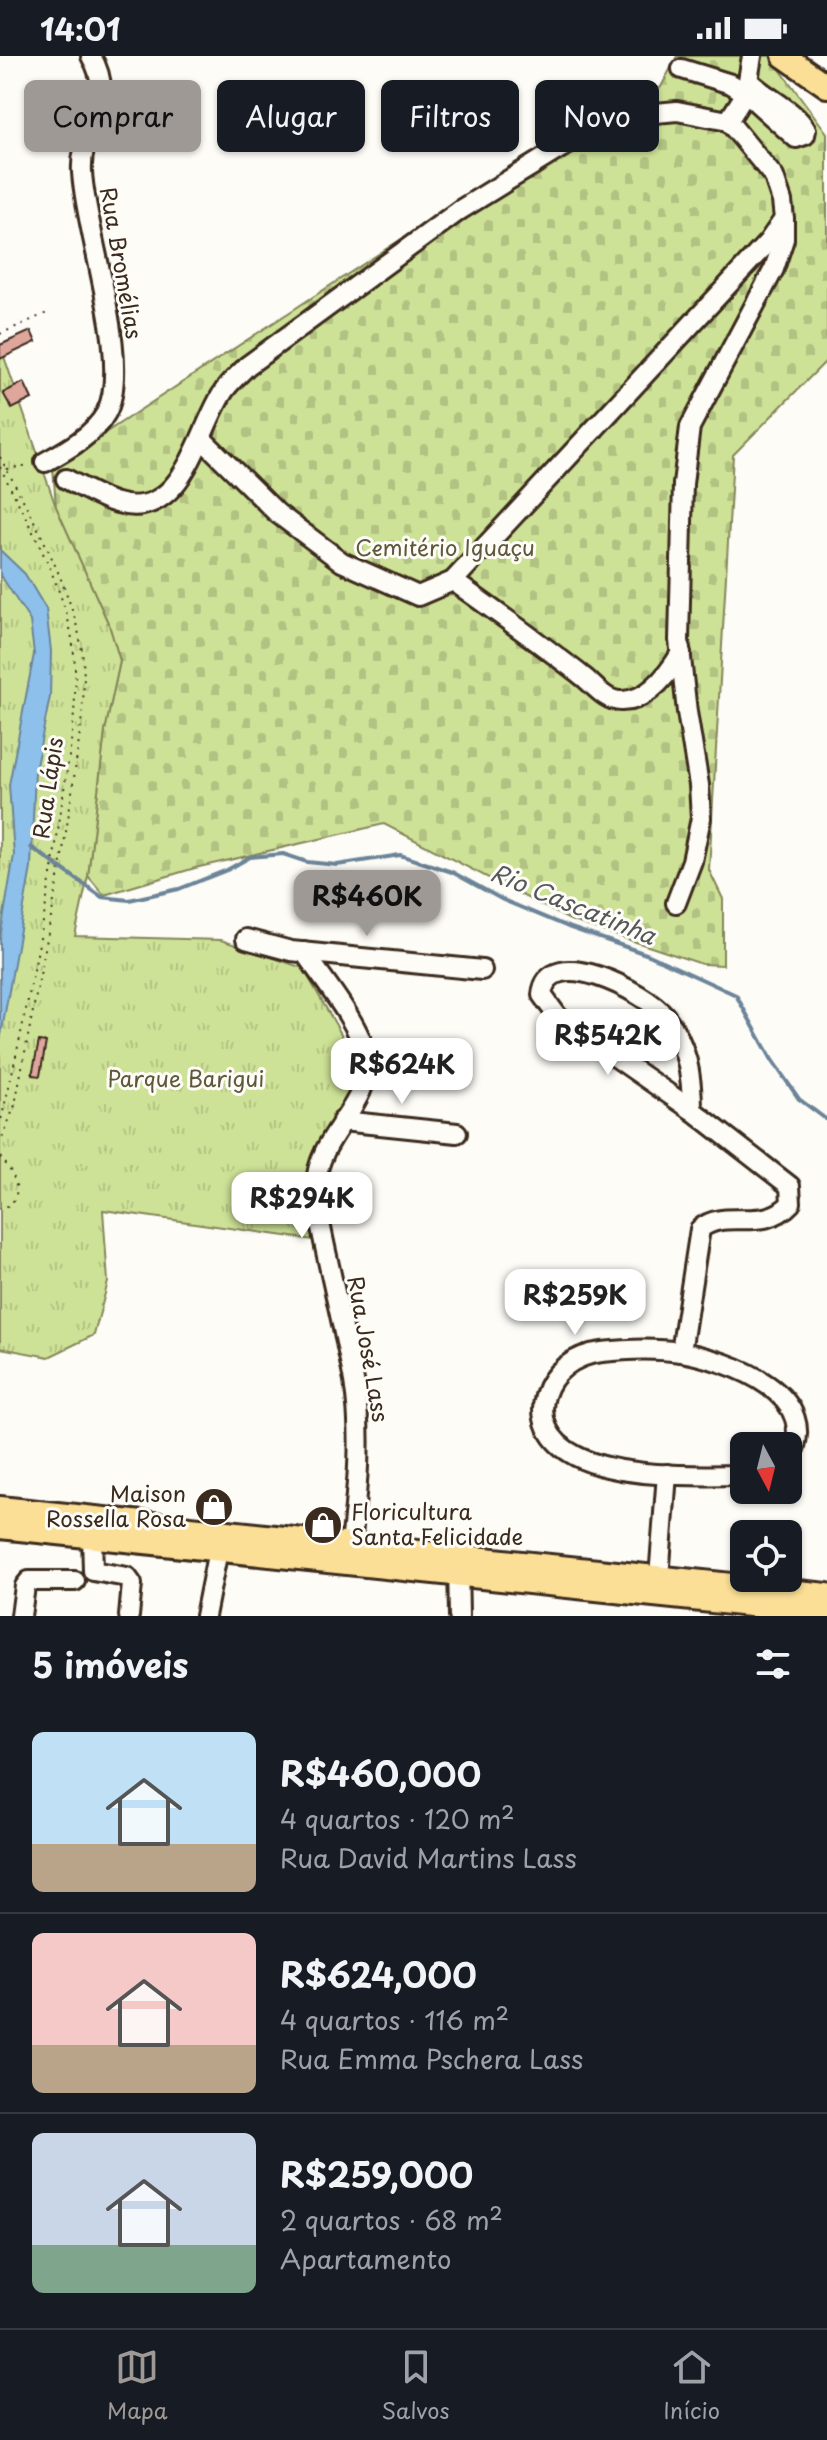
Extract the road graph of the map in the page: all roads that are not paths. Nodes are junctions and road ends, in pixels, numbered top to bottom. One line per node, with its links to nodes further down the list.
1 (91, 56): 12 (street, Rua Bromélias)
2 (752, 56): 6 (street)
3 (784, 56): 5 (main road)
4 (682, 69): 6 (street)
5 (827, 86)
6 (747, 87): 7 (street)
7 (728, 121): 8 (street); 11 (street)
8 (784, 219): 9 (street); 10 (street)
9 (754, 257): 10 (street); 14 (street)
10 (774, 269): 15 (street)
11 (201, 438): 13 (street); 14 (street)
12 (45, 462)
13 (66, 479)
14 (453, 581): 15 (street)
15 (681, 653): 16 (street)
16 (676, 903)
17 (246, 939): 18 (street)
18 (304, 952): 19 (street); 21 (street, Rua José Lass)
19 (482, 970)
20 (692, 1110): 20 (street); 23 (street)
21 (342, 1121): 22 (street); 30 (street, Rua José Lass)
22 (457, 1133)
23 (681, 1352): 24 (street); 25 (street)
24 (800, 1432)
25 (667, 1474): 26 (street); 33 (street)
26 (730, 1475)
27 (0, 1508): 30 (main road)
28 (0, 1527): 29 (main road)
29 (92, 1537): 31 (main road); 44 (street)
30 (351, 1545): 32 (main road)
31 (218, 1550): 32 (main road); 45 (street)
32 (458, 1566): 33 (main road); 37 (main road); 46 (street)
33 (659, 1578): 35 (main road); 37 (main road)
34 (75, 1581): 43 (street)
35 (730, 1585)
36 (730, 1585): 40 (main road)
37 (606, 1591): 40 (main road)
38 (798, 1592): 39 (main road)
39 (827, 1595)
40 (679, 1598): 41 (main road)
41 (711, 1609): 42 (main road)
42 (827, 1613)
43 (21, 1616)
44 (129, 1616)
45 (205, 1616)
46 (459, 1616)

